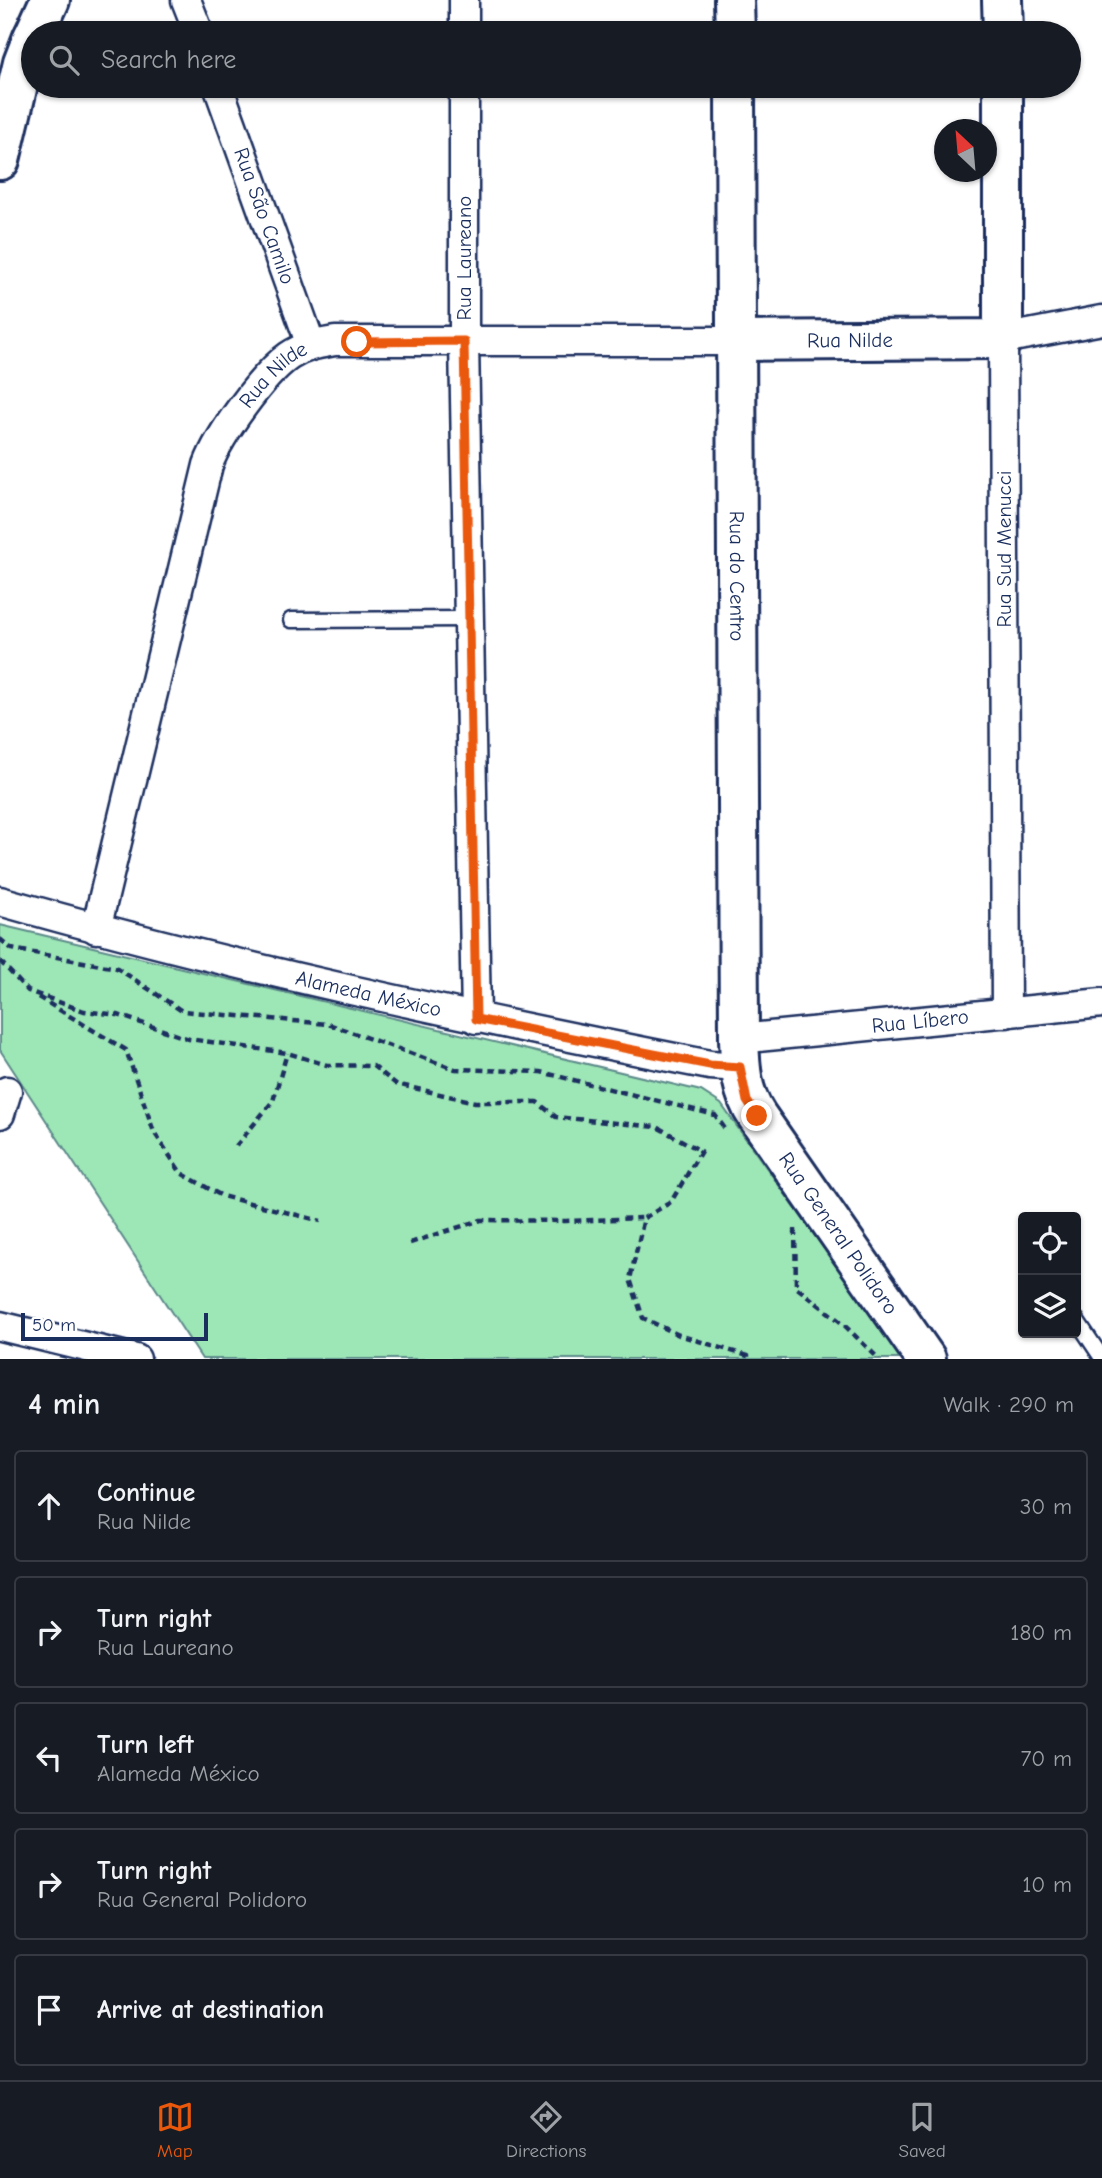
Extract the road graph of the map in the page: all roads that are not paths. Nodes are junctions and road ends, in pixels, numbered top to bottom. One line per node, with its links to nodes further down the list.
1 (50, 0): 5 (street)
2 (464, 0): 6 (street)
3 (734, 0): 7 (street)
4 (1003, 0): 8 (street)
5 (40, 21)
6 (464, 21)
7 (734, 21)
8 (1003, 21)
9 (21, 72): 14 (street)
10 (222, 98): 19 (street, Rua São Camilo)
11 (464, 98): 17 (street, Rua Laureano)
12 (735, 98): 18 (street, Rua do Centro)
13 (1003, 98): 16 (street, Rua Sud Menucci)
14 (0, 160)
15 (1102, 320): 16 (street, Rua Nilde)
16 (1003, 339): 18 (street, Rua Nilde); 25 (street, Rua Sud Menucci)
17 (464, 341): 18 (street, Rua Nilde); 19 (street, Rua Nilde); 20 (street, Rua Laureano)
18 (736, 341): 27 (street, Rua do Centro)
19 (312, 345): 23 (street, Rua Nilde)
20 (469, 619): 21 (lane); 26 (street, Rua Laureano)
21 (291, 620)
22 (0, 901): 23 (street, Alameda México)
23 (96, 929): 26 (street, Alameda México)
24 (1102, 1003): 25 (street, Rua Líbero)
25 (1006, 1013): 27 (street, Rua Líbero)
26 (476, 1019): 27 (street, Alameda México)
27 (740, 1053): 32 (street, Rua General Polidoro)
28 (0, 1326): 31 (street)
29 (1081, 1326): 30 (lane)
30 (1102, 1358)
31 (136, 1359)
32 (926, 1359)

